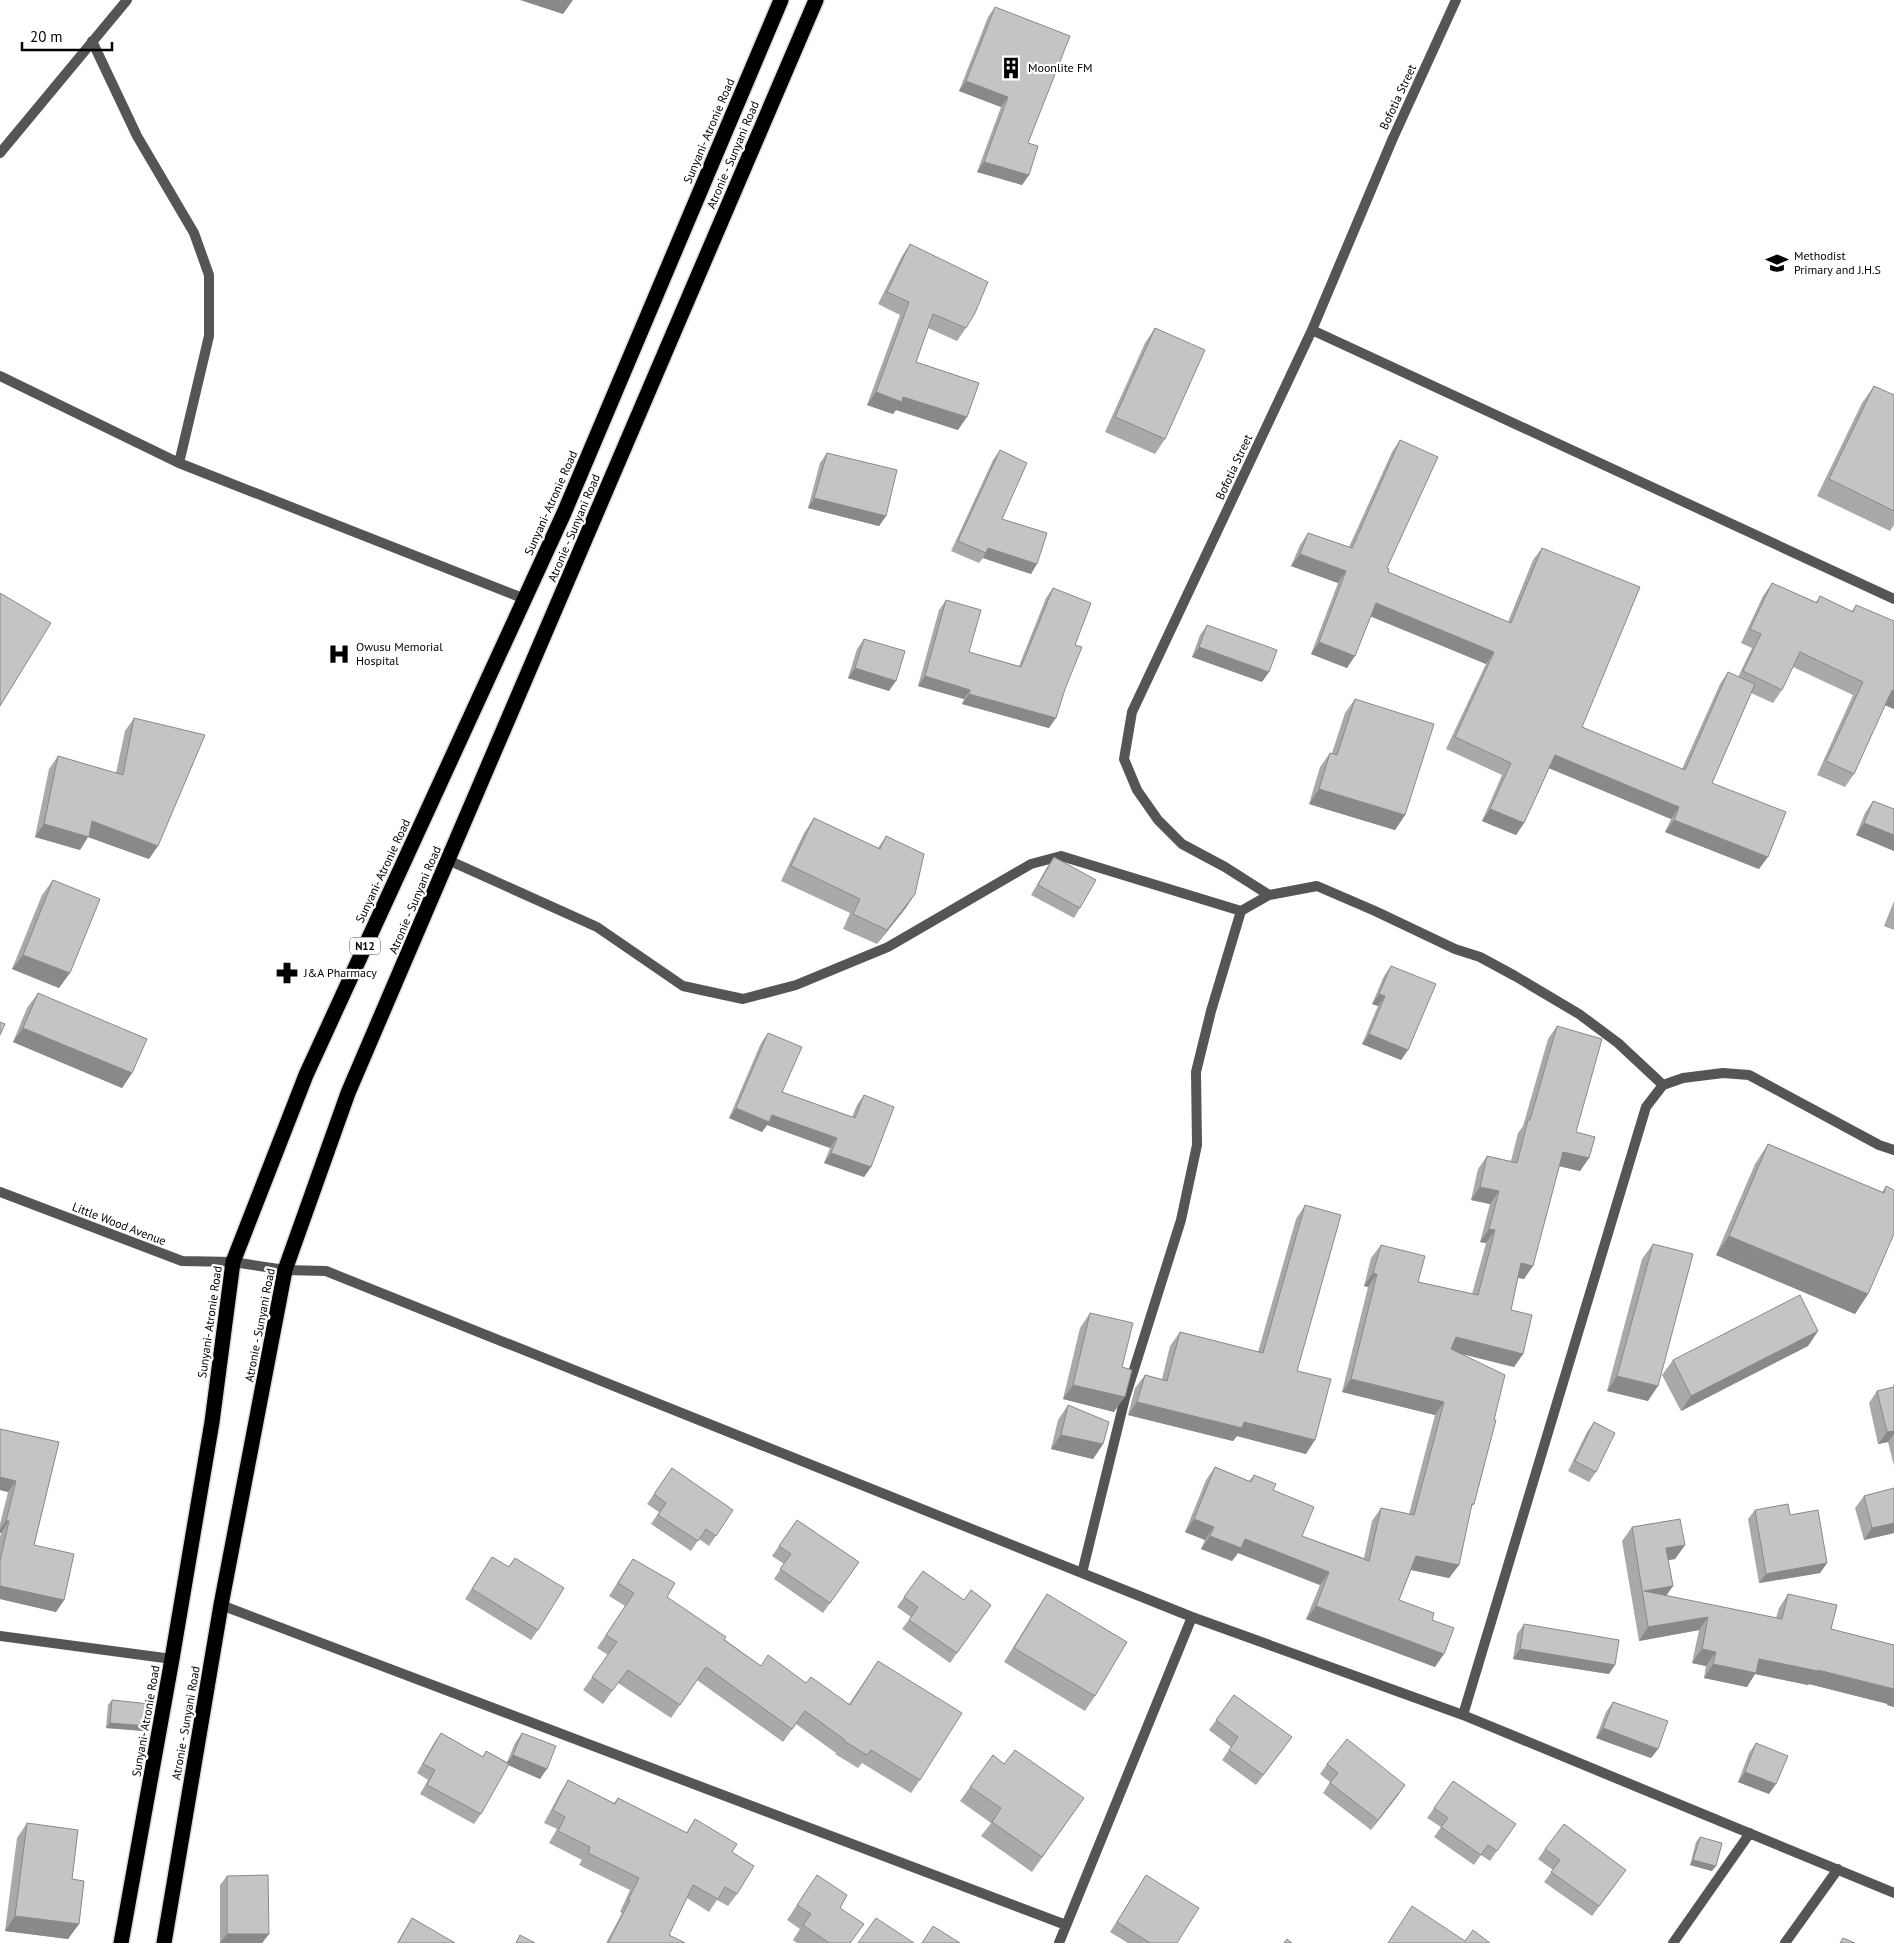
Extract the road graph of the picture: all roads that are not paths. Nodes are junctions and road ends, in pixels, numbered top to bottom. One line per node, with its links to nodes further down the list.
1 (127, 0): 5 (street)
2 (781, 0): 10 (highway, Sunyani- Atronie Road / N12)
3 (816, 0): 12 (highway, Atronie - Sunyani Road)
4 (1456, 0): 7 (street, Bofotia Street)
5 (92, 41): 6 (street); 9 (street)
6 (0, 153)
7 (1312, 330): 11 (street); 13 (street, Bofotia Street)
8 (0, 376): 9 (street)
9 (179, 463): 10 (street)
10 (524, 599): 18 (highway, Sunyani- Atronie Road / N12)
11 (1894, 599)
12 (448, 860): 14 (street); 19 (highway, Atronie - Sunyani Road)
13 (1269, 895): 14 (street); 15 (street)
14 (1241, 911): 20 (street)
15 (1663, 1085): 16 (street); 25 (street)
16 (1894, 1150)
17 (0, 1192): 18 (street, Little Wood Avenue)
18 (233, 1262): 19 (street, Little Wood Avenue); 24 (highway, Sunyani- Atronie Road / N12)
19 (285, 1270): 20 (street, Little Wood Avenue); 21 (highway, Atronie - Sunyani Road)
20 (1082, 1573): 22 (street, Little Wood Avenue)
21 (221, 1605): 29 (street); 31 (highway, Atronie - Sunyani Road)
22 (1192, 1617): 25 (street, Little Wood Avenue); 29 (street)
23 (0, 1636): 24 (street)
24 (172, 1659): 30 (highway, Sunyani- Atronie Road / N12)
25 (1463, 1715): 26 (street, Little Wood Avenue)
26 (1750, 1833): 27 (street, Little Wood Avenue); 33 (street)
27 (1838, 1869): 28 (street, Little Wood Avenue); 34 (street)
28 (1894, 1893)
29 (1066, 1925): 32 (street)
30 (121, 1943)
31 (164, 1943)
32 (1059, 1943)
33 (1673, 1943)
34 (1785, 1943)

